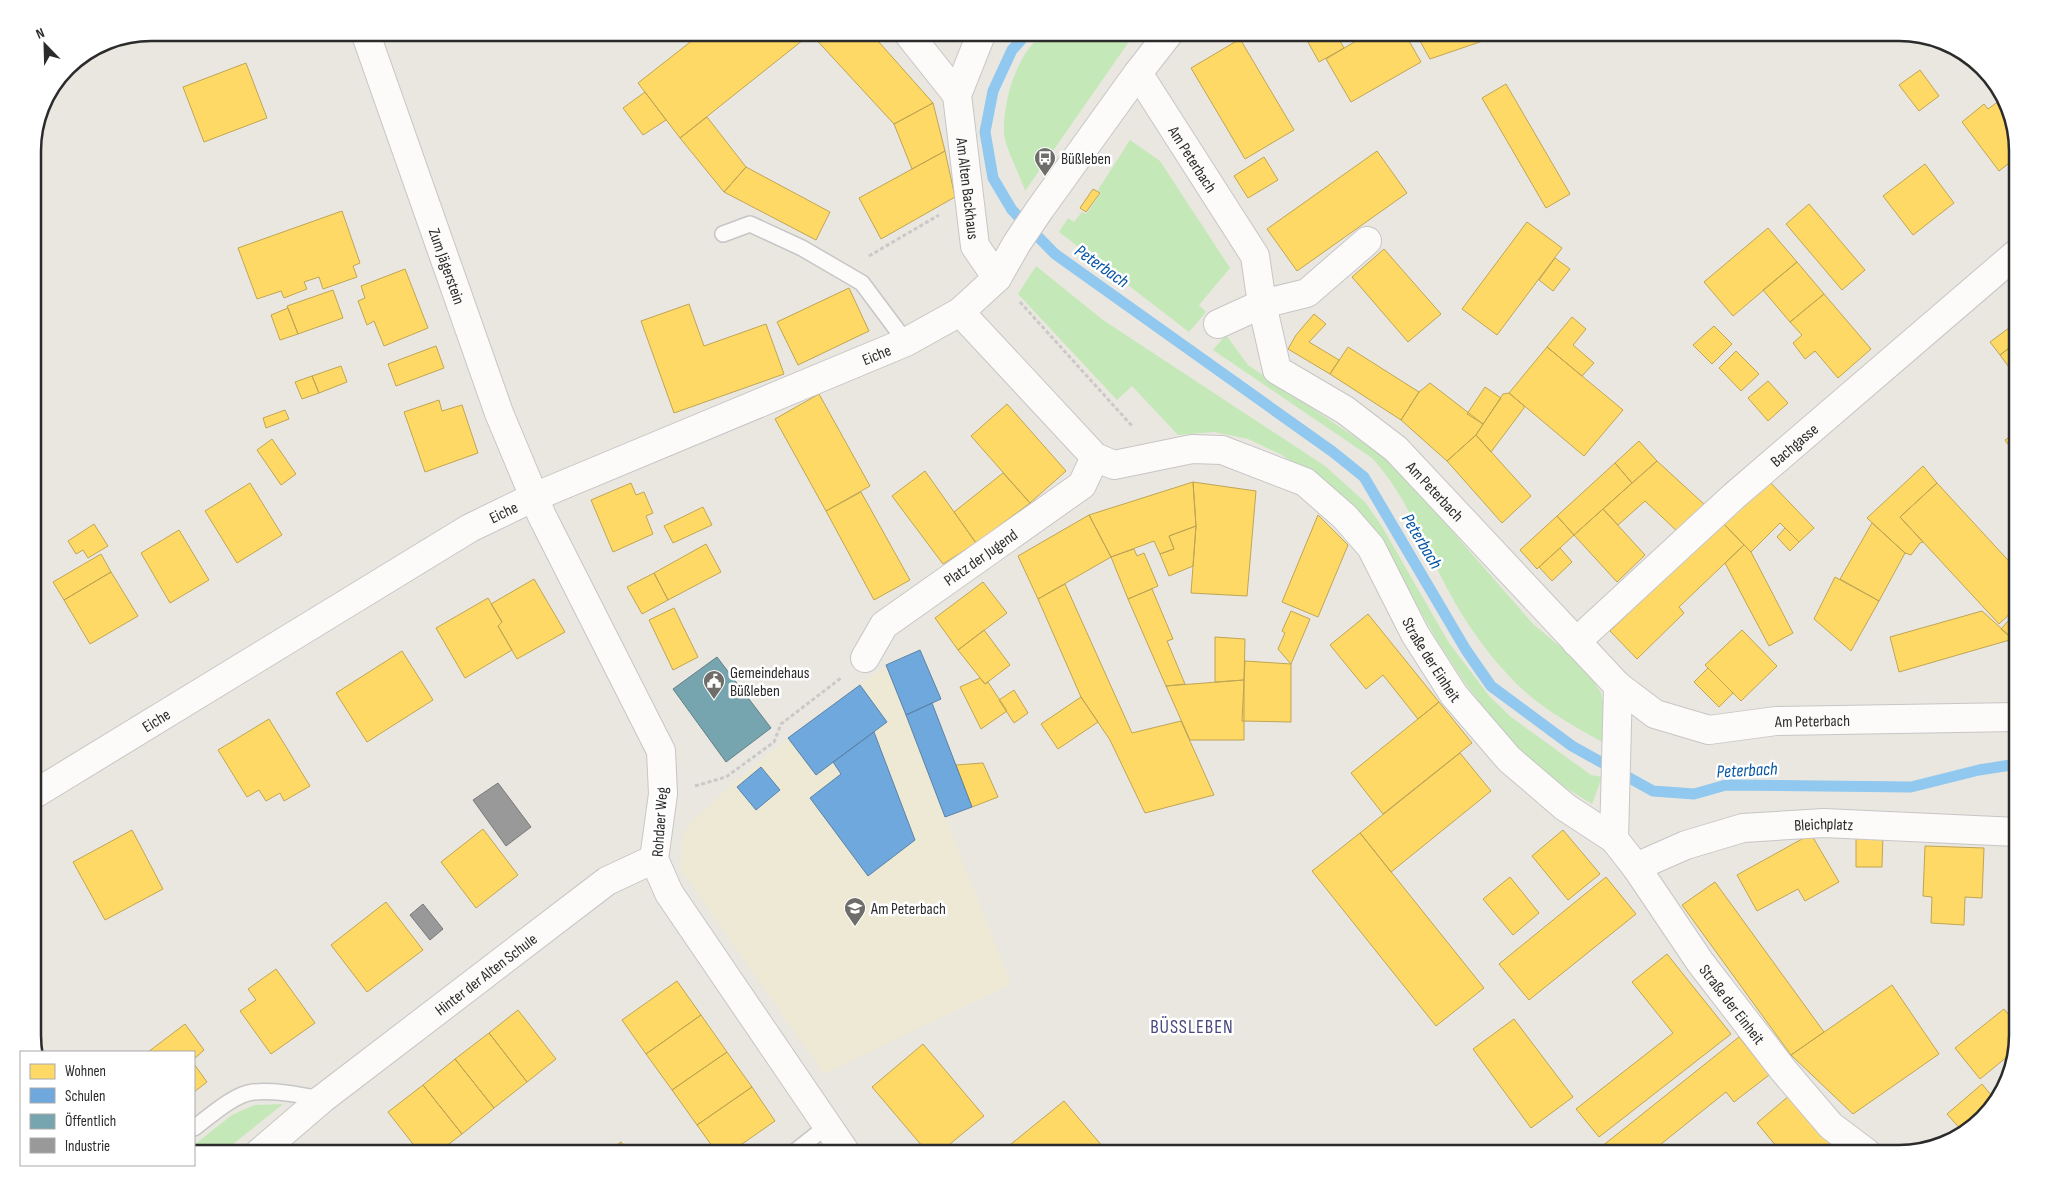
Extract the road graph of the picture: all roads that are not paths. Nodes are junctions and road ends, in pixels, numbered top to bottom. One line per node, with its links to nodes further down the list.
1 (367, 41): 16 (street, Zum Jägerstein)
2 (914, 41): 6 (street)
3 (978, 41): 6 (street, Am Alten Backhaus)
4 (1163, 41): 5 (street, Eiche)
5 (1138, 73): 10 (street, Eiche); 11 (street, Am Peterbach)
6 (957, 94): 10 (street, Am Alten Backhaus)
7 (723, 234): 14 (lane)
8 (1367, 241): 11 (street)
9 (2009, 260): 17 (street, Bachgasse)
10 (997, 278): 12 (street, Eiche)
11 (1262, 304): 13 (street); 17 (street, Am Peterbach)
12 (960, 312): 14 (street, Eiche); 15 (street)
13 (1218, 324)
14 (906, 342): 16 (street, Eiche)
15 (1096, 457): 18 (street, Platz der Jugend); 23 (street, Straße der Einheit)
16 (534, 496): 21 (street, Eiche); 24 (street, Rohdaer Weg)
17 (1576, 642): 19 (street, Am Peterbach)
18 (865, 658)
19 (1618, 686): 20 (street, Am Peterbach); 23 (street)
20 (2009, 717)
21 (41, 790)
22 (2009, 832): 25 (street, Bleichplatz)
23 (1614, 839): 25 (street, Straße der Einheit)
24 (654, 859): 26 (street, Hinter der Alten Schule); 27 (street, Rohdaer Weg)
25 (1636, 867): 32 (street, Straße der Einheit)
26 (322, 1099): 28 (lane); 29 (street, Hinter der Alten Schule)
27 (828, 1126): 30 (lane); 31 (street, Rohdaer Weg)
28 (195, 1127)
29 (269, 1145)
30 (804, 1145)
31 (840, 1145)
32 (1855, 1145)

